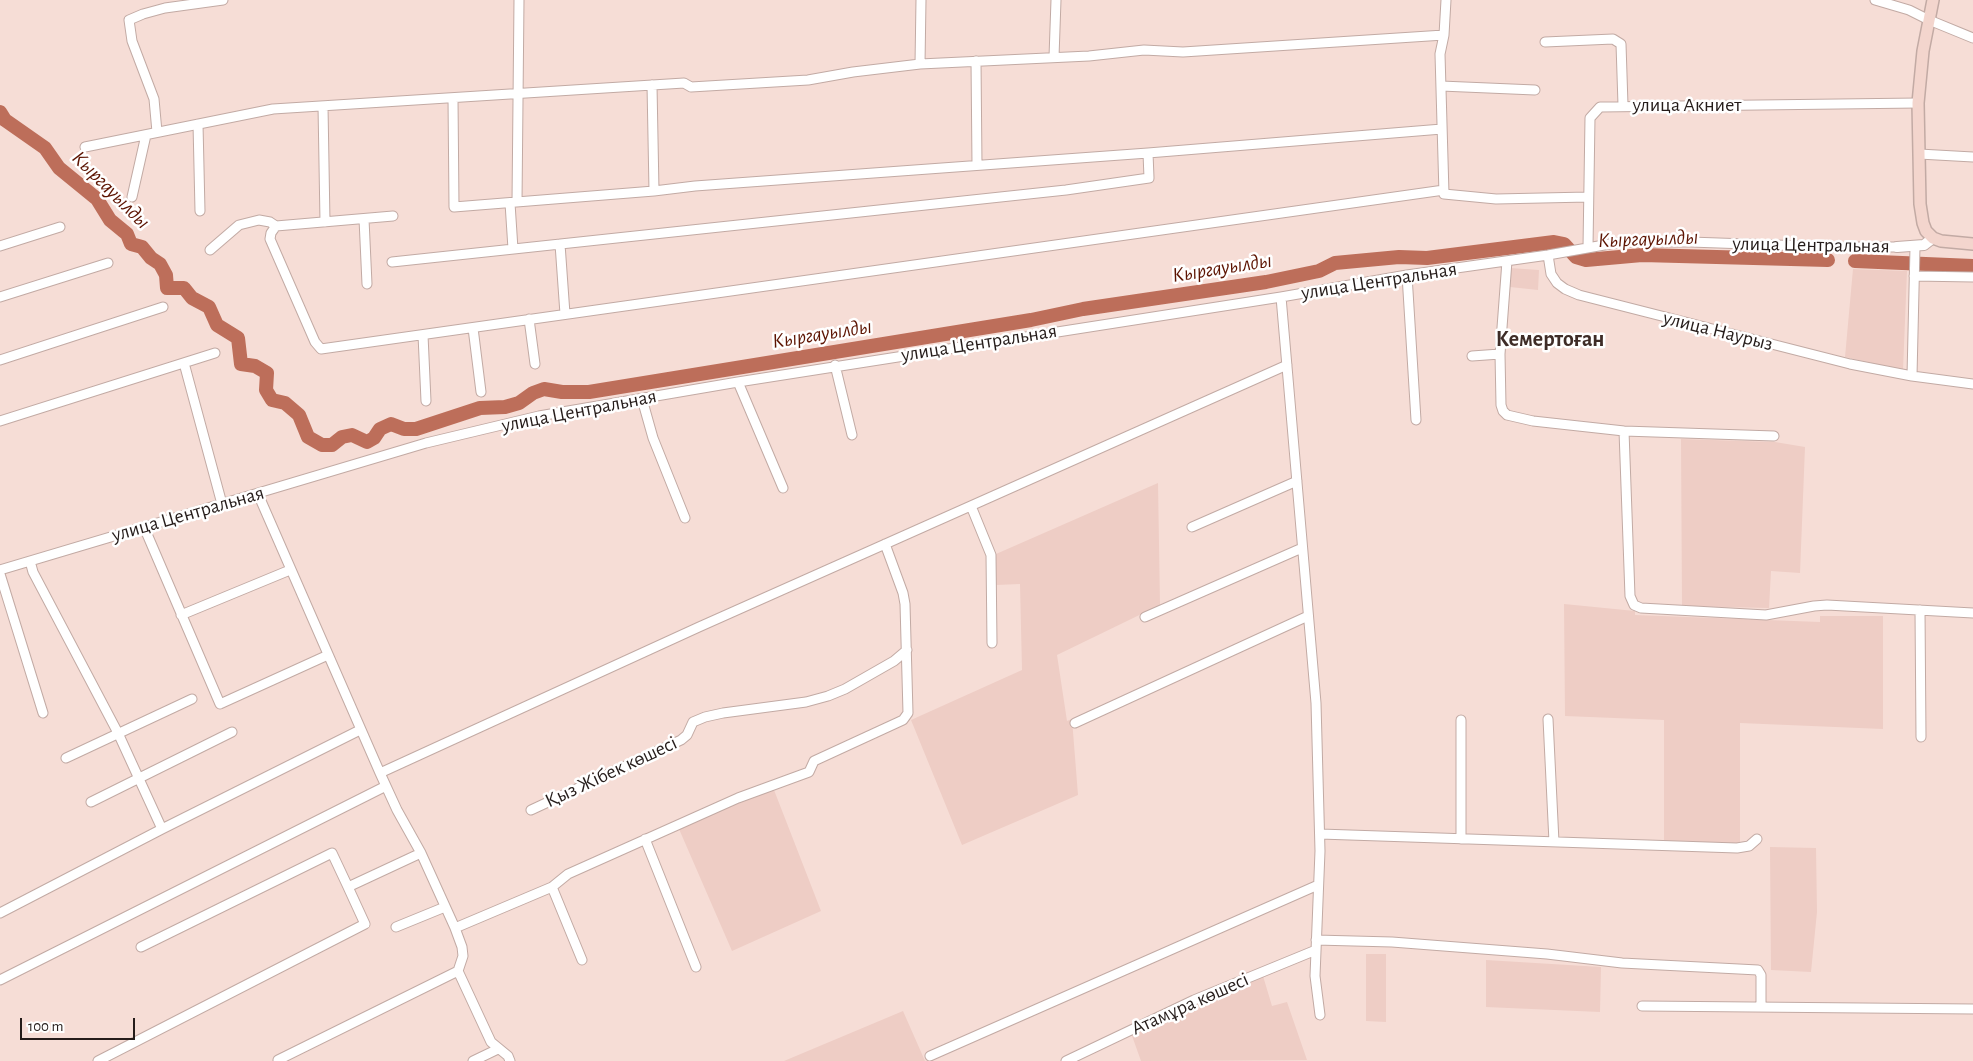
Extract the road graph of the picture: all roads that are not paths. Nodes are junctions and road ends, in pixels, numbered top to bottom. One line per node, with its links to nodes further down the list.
1 (223, 0): 25 (street)
2 (519, 0): 18 (street)
3 (921, 0): 14 (street)
4 (1056, 0): 12 (street)
5 (1446, 0): 9 (street)
6 (1875, 0): 8 (street)
7 (1933, 0): 8 (main road)
8 (1929, 20): 10 (street); 20 (main road)
9 (1444, 35): 12 (street); 16 (street)
10 (1973, 38)
11 (1544, 42): 21 (street)
12 (1054, 58): 13 (street)
13 (976, 62): 14 (street); 31 (street)
14 (920, 64): 15 (street)
15 (652, 85): 18 (street); 33 (street)
16 (1441, 86): 17 (street); 24 (street)
17 (1535, 90)
18 (518, 94): 19 (street); 36 (street)
19 (453, 98): 22 (street); 36 (street)
20 (1918, 103): 21 (street, улица Акниет); 29 (main road)
21 (1624, 105): 35 (street, улица Акниет)
22 (323, 106): 23 (street); 40 (street)
23 (198, 124): 25 (street); 37 (street)
24 (1442, 129): 28 (street); 32 (street)
25 (157, 132): 26 (street)
26 (146, 134): 27 (street); 34 (street)
27 (85, 147)
28 (1148, 153): 31 (street); 44 (street)
29 (1919, 154): 30 (street); 43 (main road)
30 (1973, 157)
31 (977, 165): 33 (street)
32 (1444, 190): 35 (street); 63 (street)
33 (654, 191): 36 (street)
34 (132, 197)
35 (1588, 197): 49 (street, улица Акниет)
36 (513, 202): 50 (street)
37 (200, 212)
38 (393, 216): 39 (street)
39 (364, 219): 40 (street); 59 (street)
40 (325, 222): 41 (street)
41 (276, 226): 51 (street); 66 (street)
42 (60, 227): 46 (street)
43 (1933, 238): 45 (main road); 48 (street, улица Центральная)
44 (560, 244): 50 (street); 63 (street)
45 (1973, 244)
46 (0, 246)
47 (1897, 247): 48 (street, улица Центральная); 49 (street, улица Центральная)
48 (1915, 247): 56 (street)
49 (1584, 248): 52 (street, улица Центральная)
50 (513, 249): 54 (street)
51 (210, 250)
52 (1548, 255): 53 (street, улица Центральная); 75 (street, улица Наурыз)
53 (1507, 261): 57 (street, улица Центральная); 68 (street)
54 (392, 262)
55 (108, 263): 60 (street)
56 (1914, 269): 58 (street); 75 (street)
57 (1407, 275): 61 (street, улица Центральная); 81 (street)
58 (1973, 277)
59 (367, 284)
60 (0, 297)
61 (1281, 297): 73 (street); 74 (street, улица Центральная)
62 (163, 307): 70 (street)
63 (565, 314): 64 (street)
64 (529, 320): 65 (street); 72 (street)
65 (473, 328): 66 (street); 78 (street)
66 (423, 335): 80 (street)
67 (215, 353): 71 (street)
68 (1500, 354): 69 (street); 83 (street)
69 (1472, 356)
70 (0, 360)
71 (184, 363): 82 (street); 89 (street)
72 (535, 364)
73 (1287, 364): 86 (street); 90 (street)
74 (836, 365): 76 (street, улица Центральная); 84 (street)
75 (1912, 376): 77 (street, улица Наурыз)
76 (738, 382): 79 (street, улица Центральная); 87 (street)
77 (1973, 384)
78 (481, 392)
79 (642, 399): 88 (street, улица Центральная); 91 (street)
80 (426, 401)
81 (1416, 420)
82 (0, 422)
83 (1624, 431): 85 (street); 100 (street)
84 (852, 435)
85 (1774, 436)
86 (1297, 481): 93 (street); 95 (street)
87 (783, 488)
88 (258, 494): 89 (street, улица Центральная); 98 (street)
89 (222, 504): 92 (street, улица Центральная)
90 (971, 506): 94 (street); 105 (street)
91 (685, 518)
92 (144, 527): 96 (street, улица Центральная); 102 (street)
93 (1192, 527)
94 (885, 544): 106 (street); 118 (street)
95 (1302, 548): 103 (street); 104 (street)
96 (30, 560): 97 (street, улица Центральная); 115 (street)
97 (0, 570)
98 (290, 570): 102 (street); 107 (street)
99 (0, 574): 109 (street)
100 (1920, 610): 101 (street); 116 (street)
101 (1973, 613)
102 (181, 614): 107 (street)
103 (1308, 616): 112 (street); 124 (street)
104 (1145, 617)
105 (992, 644)
106 (907, 650): 122 (street, Қыз Жібек көшесі); 125 (street)
107 (328, 655): 113 (street)
108 (192, 699): 115 (street)
109 (43, 713)
110 (1548, 719): 128 (street)
111 (1461, 720): 126 (street)
112 (1074, 723)
113 (360, 730): 118 (street); 123 (street)
114 (232, 732): 119 (street)
115 (118, 734): 117 (street); 119 (street)
116 (1921, 737)
117 (66, 758)
118 (380, 773): 120 (street)
119 (138, 777): 121 (street); 123 (street)
120 (386, 786): 129 (street); 142 (street)
121 (92, 802)
122 (531, 810)
123 (162, 829): 134 (street)
124 (1320, 834): 126 (street); 130 (street)
125 (646, 839): 132 (street); 140 (street)
126 (1461, 839): 128 (street)
127 (1757, 840): 128 (street)
128 (1554, 842)
129 (421, 853): 131 (street); 133 (street)
130 (1318, 885): 137 (street); 148 (street)
131 (348, 887): 138 (street); 150 (street)
132 (552, 887): 136 (street); 139 (street)
133 (445, 907): 135 (street); 136 (street)
134 (0, 913)
135 (396, 927)
136 (455, 928): 141 (street)
137 (1316, 945): 144 (street); 146 (street); 153 (street, Атамұра көшесі)
138 (141, 947)
139 (582, 960)
140 (696, 967)
141 (458, 971): 147 (street); 149 (street)
142 (0, 980)
143 (1642, 1006): 144 (street)
144 (1761, 1006): 145 (street)
145 (1973, 1009)
146 (1320, 1015)
147 (498, 1049): 151 (street); 152 (street)
148 (930, 1056)
149 (278, 1060)
150 (98, 1061)
151 (473, 1061)
152 (510, 1061)
153 (1066, 1061)

